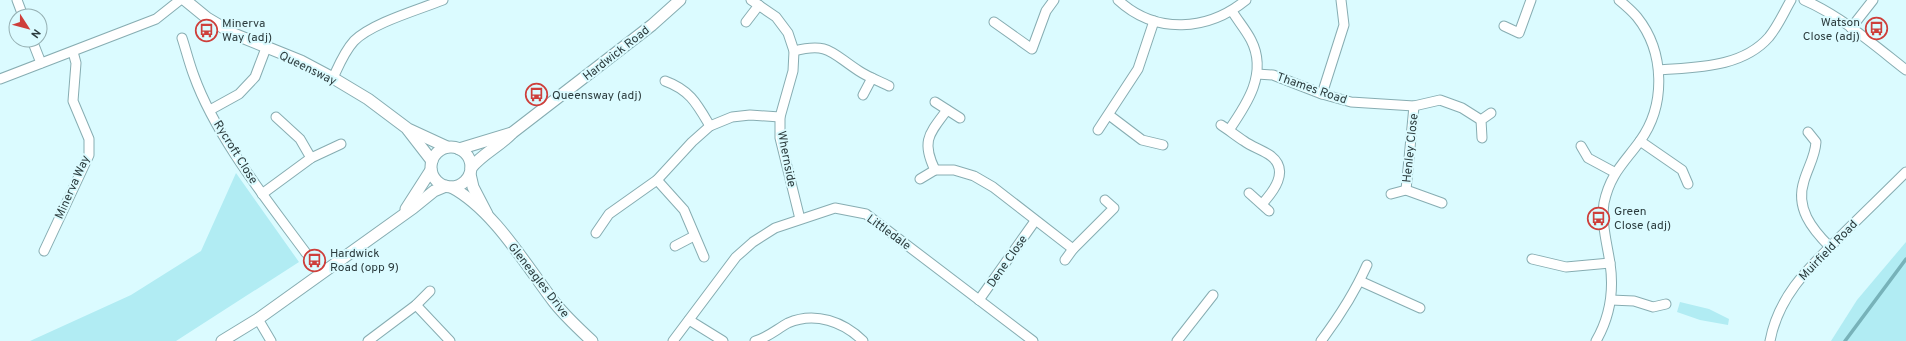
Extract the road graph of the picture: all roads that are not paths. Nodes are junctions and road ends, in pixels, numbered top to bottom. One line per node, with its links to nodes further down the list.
1 (180, 0): 25 (street)
2 (185, 0): 23 (street, Queensway)
3 (443, 0): 30 (street)
4 (680, 0): 53 (street, Hardwick Road)
5 (1054, 0): 18 (street)
6 (1118, 0): 16 (street)
7 (1246, 0): 15 (street)
8 (1341, 0): 35 (street)
9 (1531, 0): 19 (street)
10 (1619, 0): 27 (street)
11 (1791, 0): 27 (street)
12 (1804, 0): 20 (street)
13 (1873, 0): 20 (street)
14 (755, 2): 17 (street, Whernside); 24 (street, Whernside)
15 (1232, 12): 16 (street); 29 (street)
16 (1154, 21): 42 (street)
17 (746, 22)
18 (994, 22)
19 (1504, 26)
20 (1851, 28): 28 (street)
21 (182, 38): 39 (street, Rycroft Close)
22 (35, 48): 26 (street)
23 (266, 48): 30 (street, Queensway); 39 (street, Rycroft Close)
24 (794, 51): 31 (street); 44 (street, Whernside)
25 (73, 52): 26 (street); 88 (street, Minerva Way)
26 (41, 63): 32 (street)
27 (1659, 70): 55 (street)
28 (1906, 70)
29 (1257, 74): 35 (street, Thames Road); 51 (street)
30 (333, 78): 49 (street, Queensway)
31 (872, 78): 34 (street); 36 (street)
32 (0, 79)
33 (665, 81): 48 (street)
34 (889, 86)
35 (1322, 94): 38 (street, Thames Road)
36 (863, 95)
37 (935, 102): 40 (street)
38 (1414, 106): 46 (street, Thames Road); 71 (street, Henley Close)
39 (210, 110): 73 (street, Rycroft Close)
40 (947, 110): 45 (street); 63 (street)
41 (1491, 113): 46 (street)
42 (1109, 115): 50 (street); 57 (street)
43 (276, 117): 61 (street)
44 (780, 117): 48 (street); 81 (street, Whernside)
45 (960, 118)
46 (1481, 120): 54 (street)
47 (1221, 125): 51 (street)
48 (710, 126): 68 (street)
49 (408, 129): 59 (street, Queensway); 62 (street, Queensway)
50 (1098, 130)
51 (1229, 130): 77 (street)
52 (1808, 132): 86 (street)
53 (512, 133): 60 (street, Hardwick Road); 64 (street, Hardwick Road)
54 (1482, 138)
55 (1640, 141): 65 (street); 69 (street)
56 (341, 144): 61 (street, Rycroft Close)
57 (1163, 146)
58 (1581, 146): 65 (street)
59 (447, 148): 60 (street); 62 (street)
60 (459, 149): 64 (street)
61 (311, 158): 73 (street, Rycroft Close)
62 (432, 166): 70 (street); 79 (street)
63 (935, 170): 67 (street); 82 (street)
64 (470, 171): 70 (street); 80 (street, Gleneagles Drive)
65 (1614, 172): 93 (street)
66 (1906, 172): 86 (street, Muirfield Road)
67 (920, 179)
68 (656, 180): 83 (street); 84 (street)
69 (1688, 184)
70 (449, 186): 79 (street); 80 (street, Gleneagles Drive)
71 (1406, 190): 74 (street, Henley Close); 76 (street, Henley Close)
72 (1248, 193): 77 (street)
73 (262, 194): 89 (street, Rycroft Close)
74 (1391, 194)
75 (1105, 200): 87 (street)
76 (1442, 203)
77 (1262, 204): 78 (street)
78 (1268, 211)
79 (402, 215): 103 (street)
80 (488, 216): 110 (street, Gleneagles Drive)
81 (800, 219): 98 (street, Littledale); 104 (street, Littledale)
82 (1035, 221): 87 (street); 98 (street, Dene Close)
83 (596, 232)
84 (694, 236): 85 (street); 90 (street)
85 (675, 246)
86 (1830, 247): 118 (street, Muirfield Road)
87 (1073, 249): 92 (street)
88 (44, 251)
89 (306, 253)
90 (704, 257)
91 (1532, 259): 93 (street)
92 (1065, 260)
93 (1610, 263): 99 (street)
94 (1367, 265): 95 (street)
95 (1360, 281): 102 (street); 116 (street)
96 (430, 291): 101 (street)
97 (1213, 295): 105 (street)
98 (979, 300): 115 (street, Littledale)
99 (1611, 300): 100 (street); 117 (street)
100 (1666, 304)
101 (416, 305): 108 (street); 109 (street)
102 (1420, 308)
103 (258, 319): 106 (street); 107 (street)
104 (689, 320): 111 (street, Littledale); 112 (street)
105 (1182, 339)
106 (222, 341)
107 (271, 341)
108 (368, 341)
109 (450, 341)
110 (592, 341)
111 (673, 341)
112 (723, 341)
113 (757, 341): 114 (street)
114 (863, 341)
115 (1033, 341)
116 (1321, 341)
117 (1596, 341)
118 (1770, 341)

